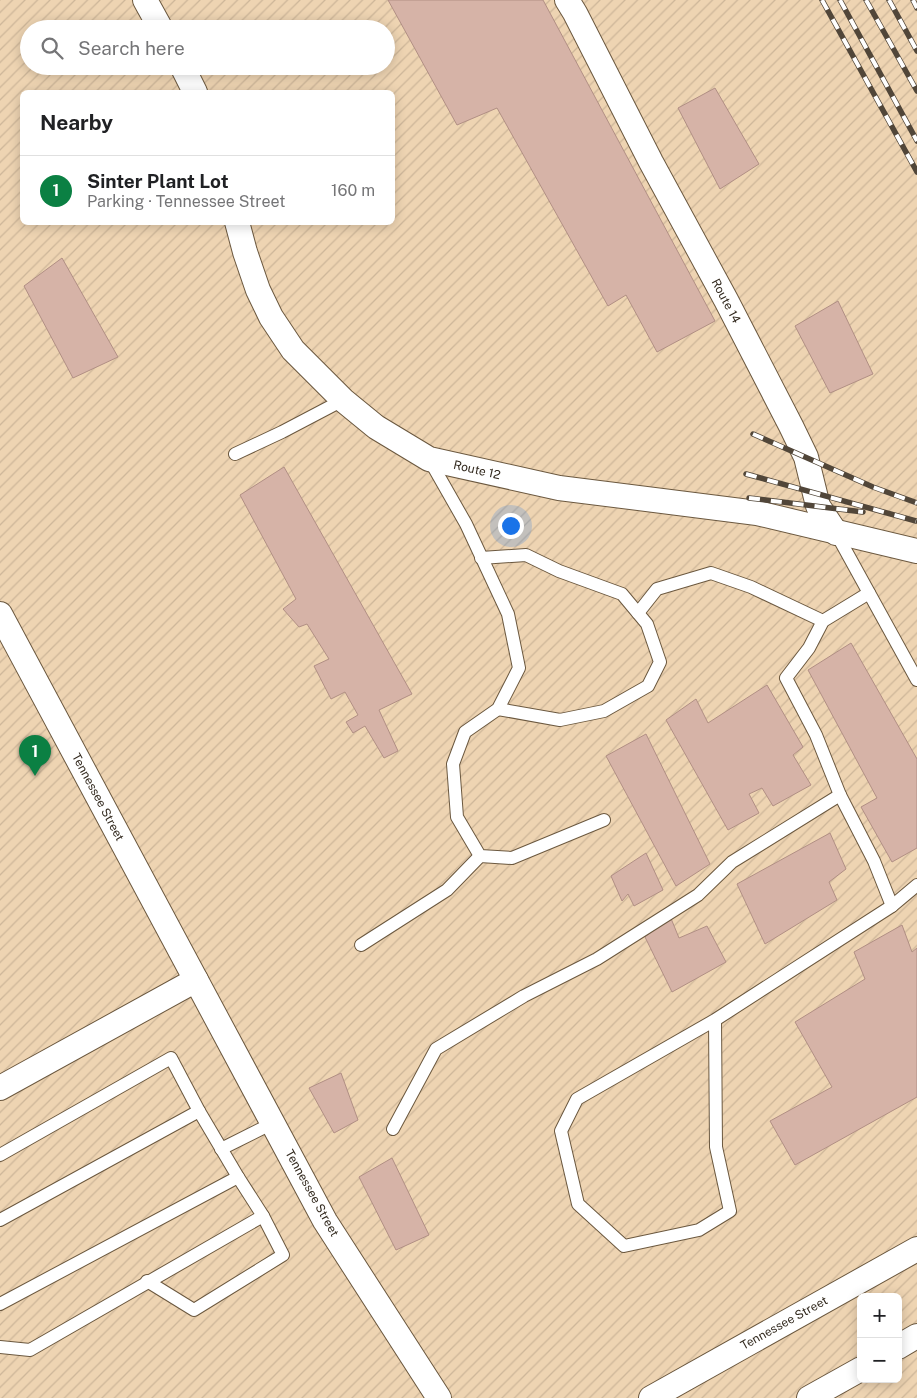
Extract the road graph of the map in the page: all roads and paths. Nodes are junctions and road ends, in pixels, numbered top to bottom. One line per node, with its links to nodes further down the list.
1 (145, 0): 3 (street)
2 (567, 0): 10 (street, Route 14)
3 (156, 20)
4 (186, 75): 5 (street)
5 (194, 90)
6 (238, 225): 7 (street, Route 12)
7 (343, 400): 8 (lane); 9 (street, Route 12)
8 (235, 454)
9 (429, 459): 10 (street, Route 12); 12 (lane)
10 (836, 532): 11 (street); 13 (lane)
11 (917, 551)
12 (481, 558): 14 (lane); 18 (lane)
13 (869, 593): 16 (lane); 17 (lane)
14 (638, 613): 16 (lane); 18 (lane)
15 (0, 614): 25 (street, Tennessee Street)
16 (823, 621): 19 (lane)
17 (917, 680)
18 (498, 709): 21 (lane)
19 (840, 795): 23 (lane); 30 (lane)
20 (604, 820): 21 (lane)
21 (480, 856): 24 (lane)
22 (917, 885): 23 (lane)
23 (892, 906): 26 (lane)
24 (361, 945)
25 (196, 980): 27 (street); 29 (street, Tennessee Street)
26 (715, 1020): 26 (lane)
27 (0, 1088)
28 (199, 1111): 31 (lane); 32 (lane); 35 (lane)
29 (273, 1123): 31 (lane); 43 (street, Tennessee Street)
30 (393, 1129)
31 (221, 1149): 33 (lane)
32 (0, 1155)
33 (238, 1177): 34 (lane); 38 (lane)
34 (263, 1216): 37 (lane); 37 (lane)
35 (0, 1220)
36 (917, 1249): 44 (street, Tennessee Street)
37 (148, 1281): 41 (lane)
38 (0, 1304)
39 (917, 1336): 40 (street)
40 (902, 1345)
41 (0, 1347)
42 (857, 1370): 45 (street)
43 (439, 1398)
44 (651, 1398)
45 (809, 1398)

